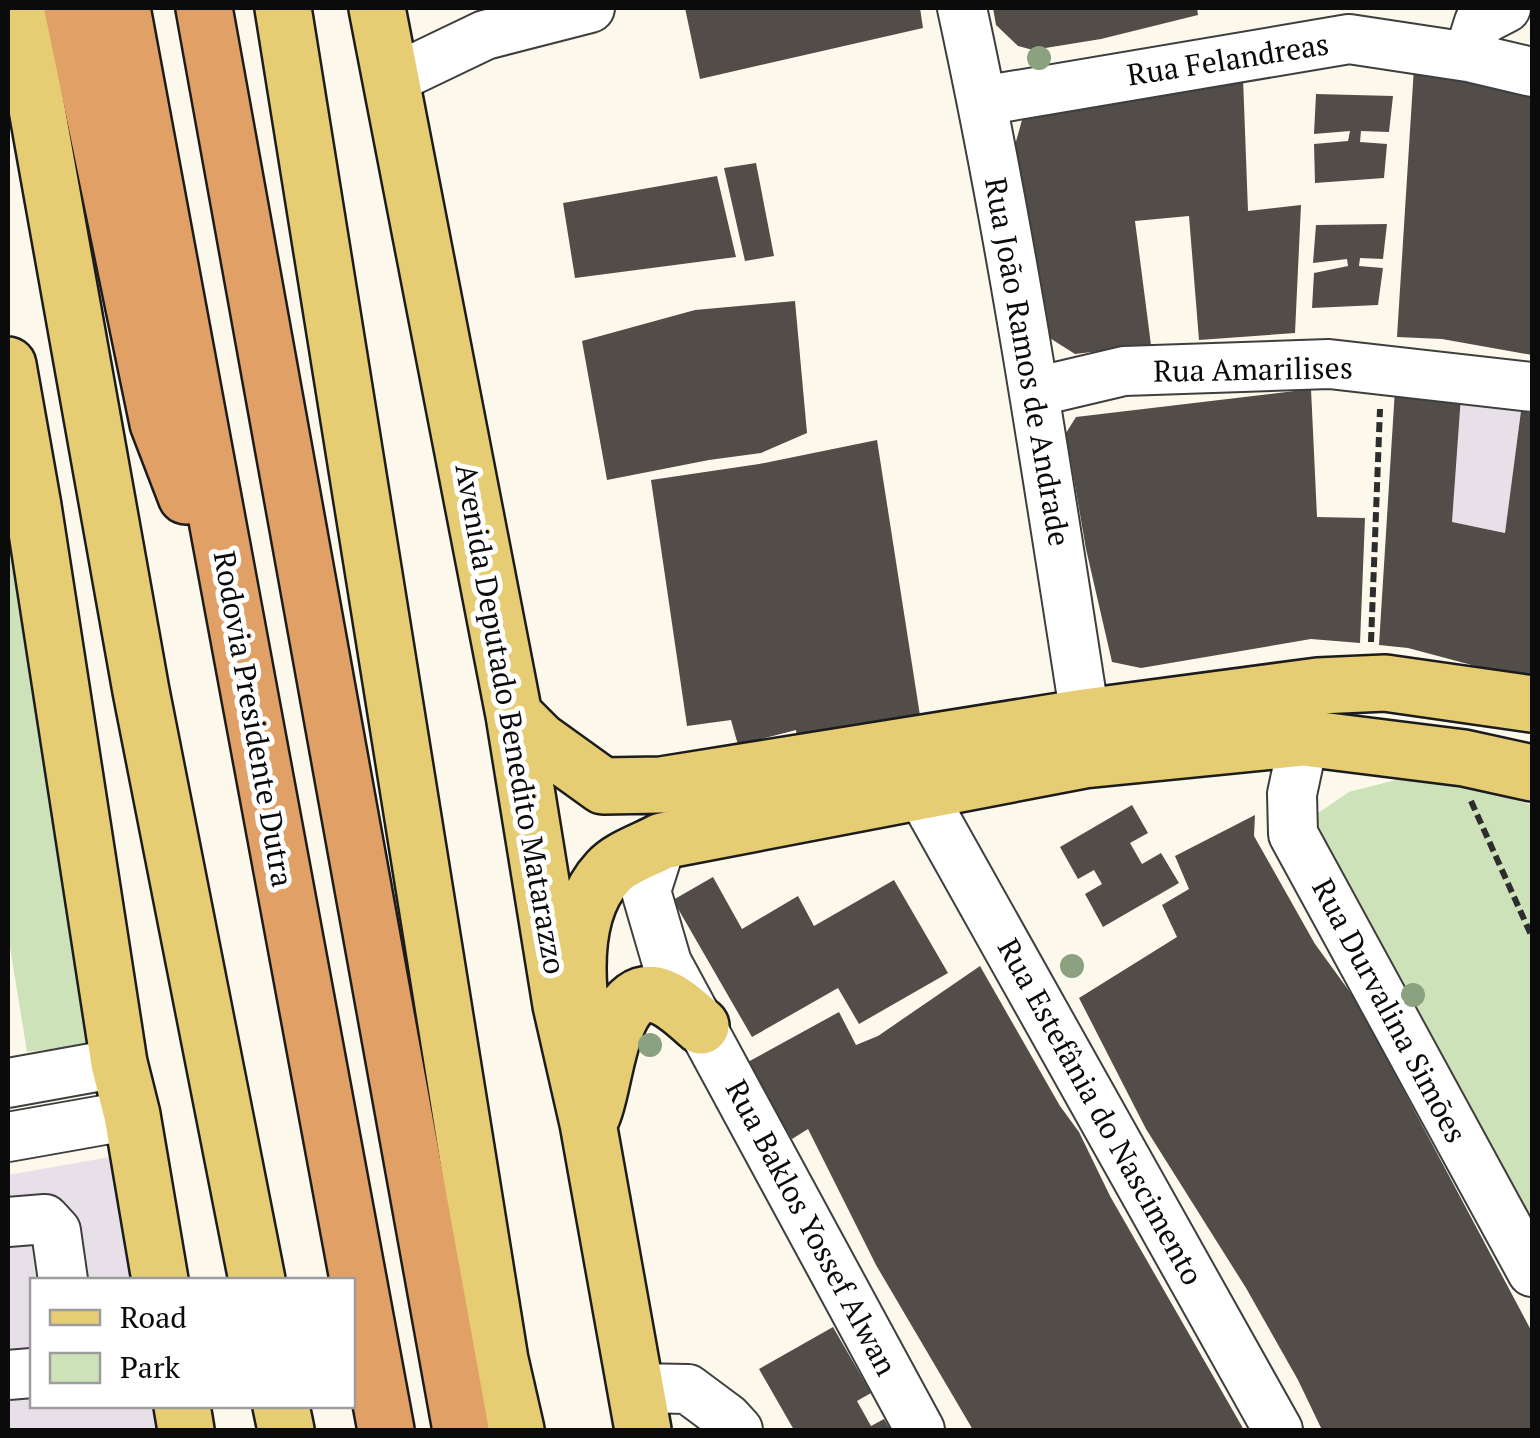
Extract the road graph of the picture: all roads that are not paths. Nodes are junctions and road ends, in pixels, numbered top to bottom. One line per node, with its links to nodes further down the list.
1 (19, 8): 39 (main road)
2 (72, 8): 19 (highway)
3 (122, 8): 19 (highway, Rodovia Presidente Dutra)
4 (204, 8): 43 (highway)
5 (283, 8): 41 (main road)
6 (377, 8): 13 (main road, Avenida Deputado Benedito Matarazzo)
7 (590, 8): 10 (street)
8 (962, 8): 14 (street, Rua João Ramos de Andrade)
9 (1506, 8): 11 (street)
10 (483, 21): 13 (street)
11 (1468, 57): 12 (street, Rua Felandreas); 14 (street, Rua Felandreas)
12 (1532, 72)
13 (390, 81): 21 (main road, Avenida Deputado Benedito Matarazzo)
14 (982, 101): 17 (street, Rua João Ramos de Andrade)
15 (8, 365): 18 (main road)
16 (1532, 386): 17 (street, Rua Amarilises)
17 (1035, 392): 22 (street, Rua João Ramos de Andrade)
18 (20, 508): 30 (main road)
19 (237, 630): 42 (highway, Rodovia Presidente Dutra)
20 (1526, 702): 22 (main road); 24 (main road)
21 (514, 714): 25 (main road); 33 (main road, Avenida Deputado Benedito Matarazzo)
22 (1085, 717): 25 (main road)
23 (1304, 738): 24 (main road); 26 (main road); 36 (street, Rua Durvalina Simões)
24 (1524, 770)
25 (603, 786): 28 (main road)
26 (922, 793): 27 (main road); 46 (street, Rua Estefânia do Nascimento)
27 (662, 841): 28 (main road); 29 (street, Rua Baklos Yossef Alwan)
28 (609, 870): 33 (main road)
29 (701, 1026): 33 (main road); 45 (street, Rua Baklos Yossef Alwan)
30 (119, 1063): 31 (street); 32 (main road)
31 (8, 1084)
32 (132, 1116): 34 (street); 38 (main road)
33 (588, 1123): 40 (main road, Avenida Deputado Benedito Matarazzo)
34 (8, 1136)
35 (8, 1222): 37 (street)
36 (1532, 1272)
37 (62, 1278)
38 (160, 1278)
39 (257, 1278)
40 (639, 1409): 44 (street)
41 (514, 1418)
42 (386, 1430)
43 (460, 1430)
44 (738, 1430)
45 (920, 1430)
46 (1278, 1430)

